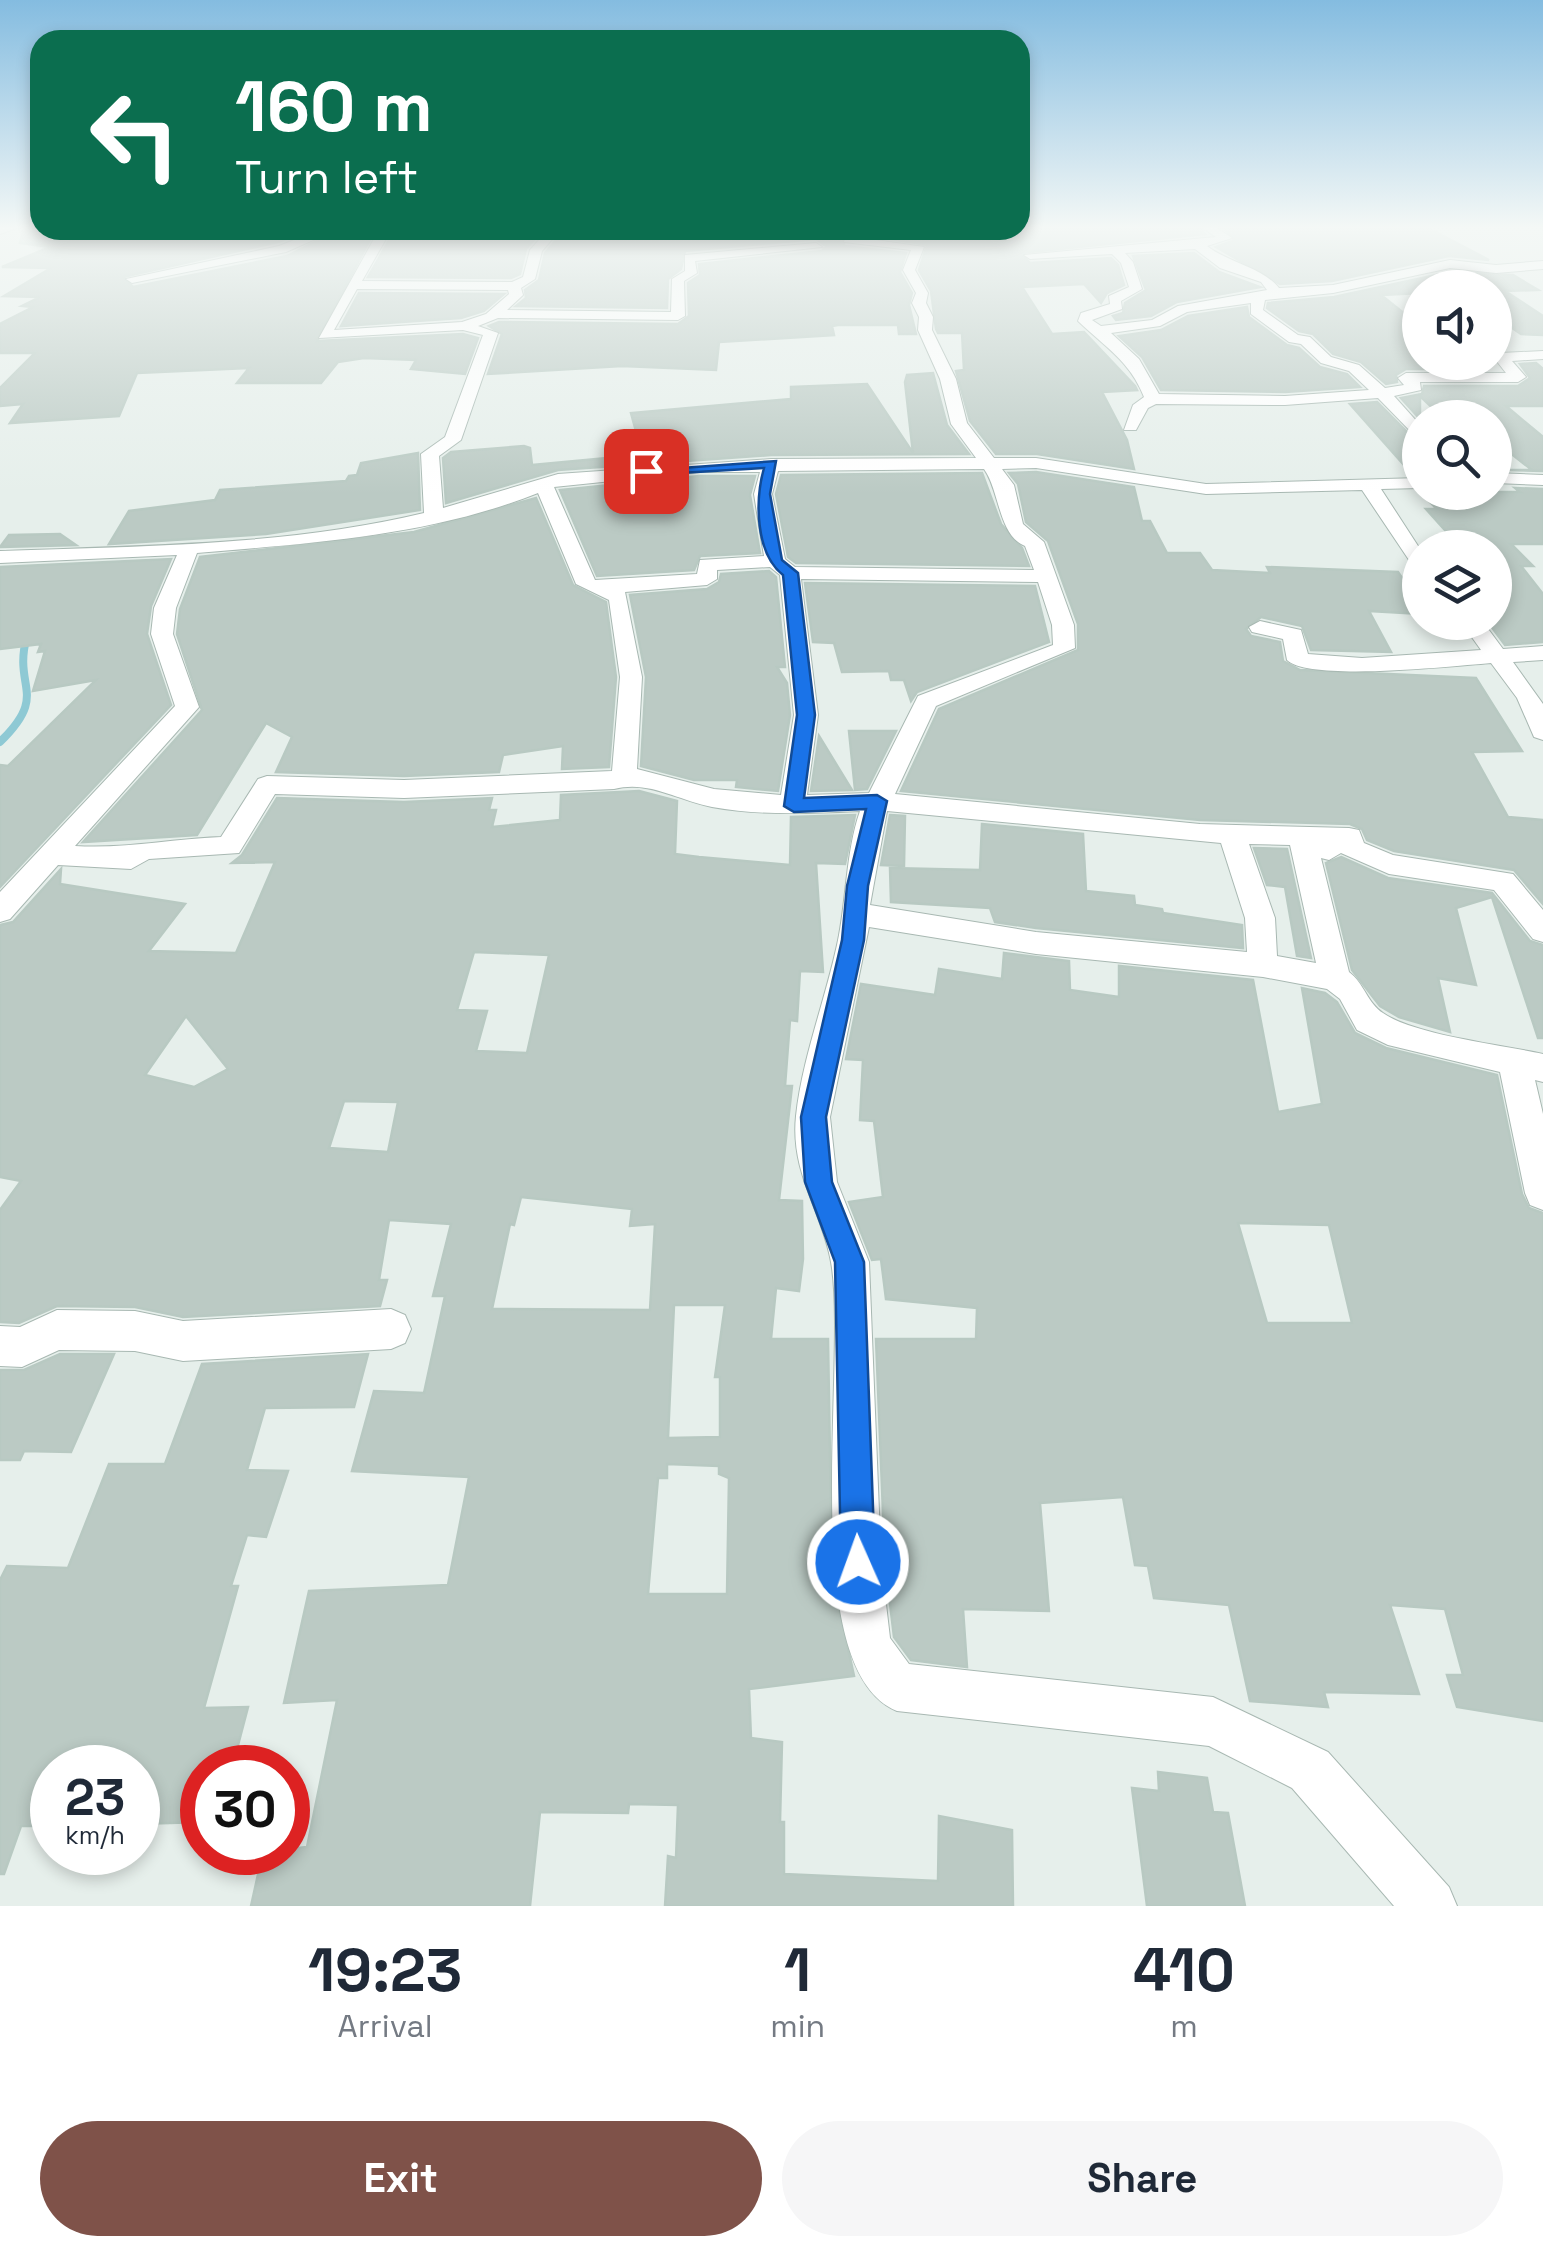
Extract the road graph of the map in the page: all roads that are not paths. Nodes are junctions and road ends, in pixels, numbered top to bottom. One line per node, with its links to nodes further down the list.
1 (335, 316): 7 (street)
2 (489, 316): 7 (street)
3 (925, 316): 14 (street)
4 (1086, 316): 8 (street)
5 (1176, 316): 8 (street)
6 (1263, 316): 10 (street)
7 (463, 326): 23 (street)
8 (1099, 330): 11 (street)
9 (1543, 355): 10 (street)
10 (1383, 392): 11 (street); 12 (street)
11 (1153, 399): 13 (street)
12 (1402, 415)
13 (1130, 427)
14 (985, 462): 15 (street); 21 (street); 28 (street)
15 (772, 464): 18 (street); 27 (street)
16 (1512, 478): 17 (street)
17 (1543, 480)
18 (544, 484): 23 (street); 29 (street)
19 (1402, 484): 21 (street)
20 (1512, 484): 22 (street)
21 (1370, 487): 24 (street)
22 (1543, 502)
23 (434, 518): 25 (street)
24 (1402, 539)
25 (188, 549): 26 (street); 39 (street)
26 (0, 558)
27 (783, 567): 28 (street); 29 (street); 37 (street)
28 (1046, 576): 36 (street)
29 (603, 588): 35 (street)
30 (1260, 628): 33 (street)
31 (1486, 640): 33 (street)
32 (1543, 654): 33 (street)
33 (1500, 658): 34 (street)
34 (1543, 732)
35 (624, 776): 37 (street); 39 (street)
36 (877, 801): 37 (street); 38 (street); 42 (street)
37 (794, 806)
38 (1231, 832): 40 (street); 44 (street)
39 (56, 855): 41 (street)
40 (1389, 864): 43 (street); 45 (street)
41 (0, 911)
42 (855, 914): 44 (street); 50 (street)
43 (1543, 931)
44 (1263, 965): 45 (street)
45 (1335, 978): 46 (street)
46 (1529, 1066): 47 (street)
47 (1543, 1193)
48 (392, 1329): 49 (street)
49 (0, 1346)
50 (1430, 1906)

